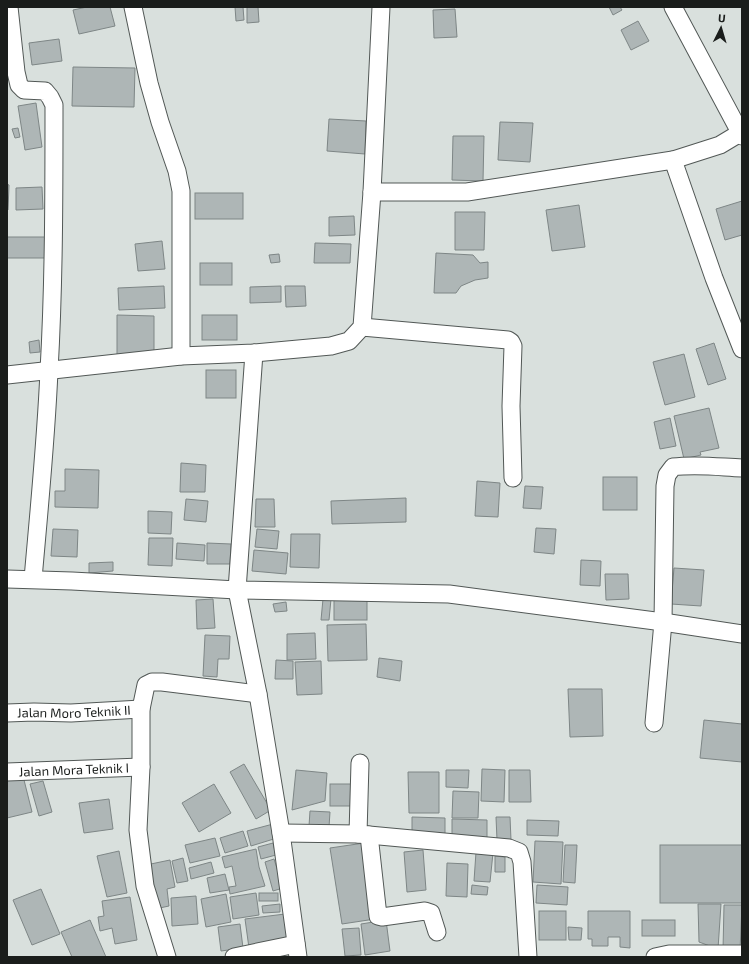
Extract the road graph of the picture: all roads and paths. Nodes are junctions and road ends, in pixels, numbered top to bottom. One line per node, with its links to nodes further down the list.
1 (9, 7): 5 (street)
2 (133, 7): 12 (street)
3 (381, 7): 8 (street)
4 (673, 7): 6 (street)
5 (13, 80): 13 (street)
6 (741, 135): 7 (street)
7 (673, 160): 8 (street); 10 (street)
8 (372, 192): 9 (street)
9 (362, 327): 11 (street); 16 (street)
10 (742, 349)
11 (254, 353): 12 (street); 19 (street)
12 (181, 356): 13 (street)
13 (49, 371): 14 (street); 18 (street)
14 (7, 375)
15 (742, 468): 20 (street)
16 (513, 478)
17 (7, 579): 18 (street)
18 (33, 579): 19 (street)
19 (237, 590): 20 (street); 22 (street)
20 (663, 622): 21 (street); 25 (street)
21 (742, 634)
22 (258, 694): 23 (street); 29 (street)
23 (141, 709): 24 (street, Jalan Moro Teknik II); 27 (street)
24 (7, 714)
25 (654, 723)
26 (360, 762): 30 (street)
27 (141, 767): 28 (street, Jalan Mora Teknik I); 34 (street)
28 (7, 772)
29 (281, 833): 30 (street); 32 (street)
30 (363, 834): 31 (street); 36 (street)
31 (437, 932)
32 (297, 950): 35 (street)
33 (742, 954): 37 (street)
34 (167, 957)
35 (234, 957)
36 (528, 957)
37 (655, 957)

